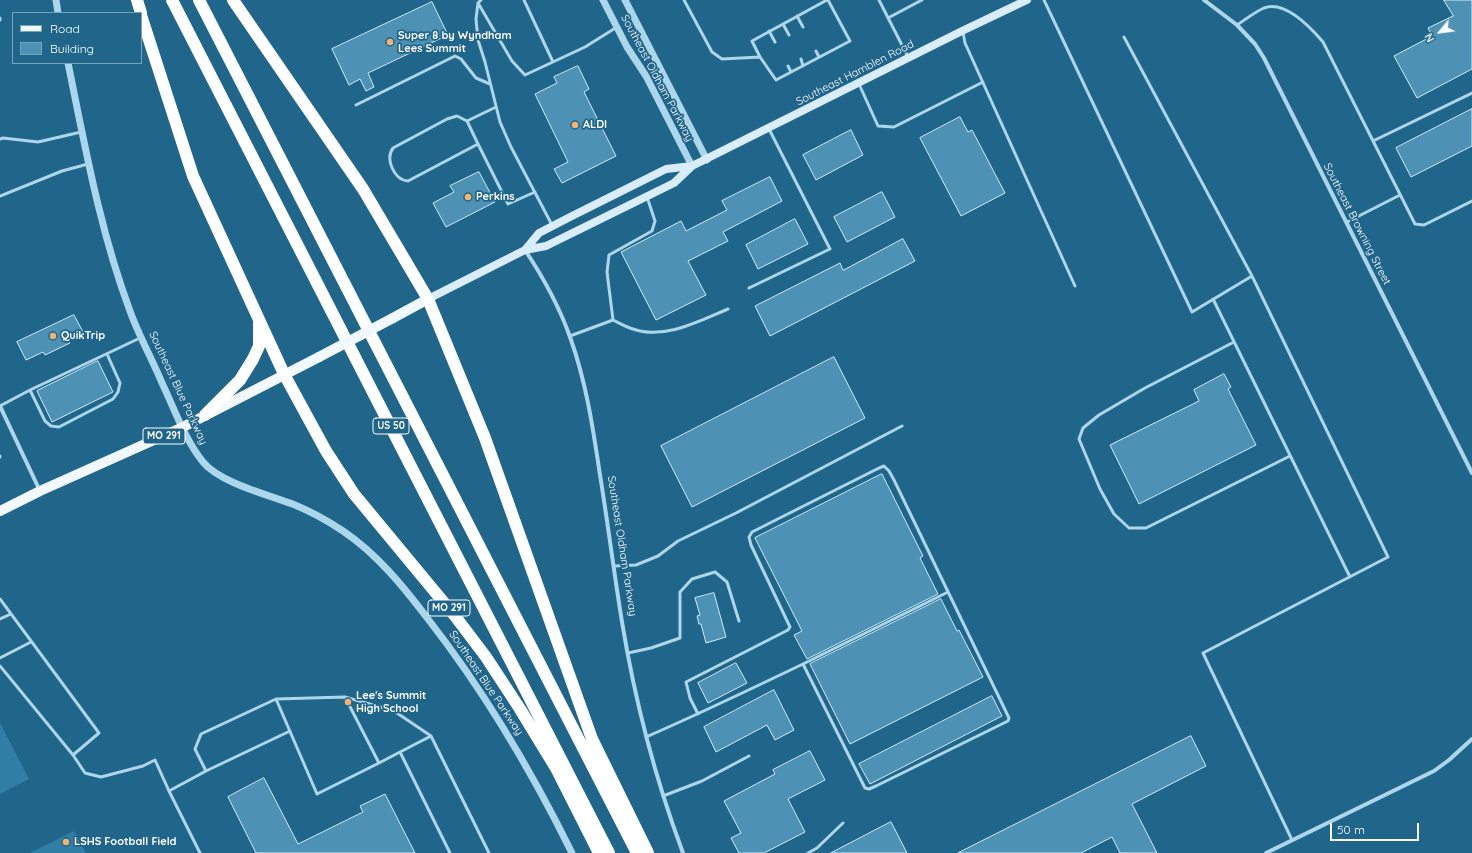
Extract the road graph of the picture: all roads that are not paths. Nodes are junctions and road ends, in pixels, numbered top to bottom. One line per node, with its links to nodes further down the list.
1 (56, 0): 17 (street)
2 (137, 0): 18 (highway)
3 (172, 0): 119 (highway, US 50)
4 (199, 0): 120 (highway, US 50)
5 (233, 0): 67 (highway)
6 (524, 0): 36 (lane)
7 (603, 0): 24 (street, Southeast Oldham Parkway)
8 (624, 0): 53 (street, Southeast Oldham Parkway)
9 (684, 0): 33 (lane)
10 (828, 0): 19 (lane); 32 (lane)
11 (880, 0): 21 (lane)
12 (922, 0): 21 (lane)
13 (1027, 0): 26 (main road, Southeast Hamblen Road)
14 (1044, 0): 68 (lane)
15 (1204, 0): 23 (street, Southeast Browning Street)
16 (480, 2): 36 (lane); 43 (lane)
17 (58, 12)
18 (140, 12)
19 (797, 16): 22 (lane); 25 (lane)
20 (142, 17): 70 (highway)
21 (888, 18): 34 (lane)
22 (783, 24): 27 (lane); 28 (lane)
23 (1237, 25): 51 (lane); 61 (street, Southeast Browning Street)
24 (617, 27): 36 (lane); 55 (street, Southeast Oldham Parkway)
25 (803, 27)
26 (962, 30): 34 (main road, Southeast Hamblen Road); 41 (lane)
27 (769, 32): 30 (lane); 33 (lane)
28 (789, 35)
29 (1124, 37): 64 (lane)
30 (775, 42)
31 (816, 51): 32 (lane)
32 (819, 57): 39 (lane)
33 (760, 58): 40 (lane)
34 (908, 58): 42 (main road, Southeast Hamblen Road)
35 (801, 60): 39 (lane)
36 (553, 62)
37 (68, 64): 49 (street, Southeast Blue Parkway)
38 (788, 66): 40 (lane)
39 (803, 66): 40 (lane)
40 (791, 72)
41 (983, 82): 42 (lane); 65 (lane)
42 (858, 83): 48 (main road, Southeast Hamblen Road)
43 (490, 84): 45 (lane); 46 (lane)
44 (1472, 93): 51 (lane)
45 (356, 105)
46 (496, 107): 47 (lane); 56 (lane)
47 (467, 121): 52 (lane); 52 (lane)
48 (769, 128): 53 (main road, Southeast Hamblen Road); 66 (lane)
49 (82, 132): 50 (lane); 54 (street, Southeast Blue Parkway)
50 (0, 139)
51 (1373, 141): 57 (lane)
52 (478, 144): 56 (lane)
53 (707, 160): 55 (main road, Southeast Hamblen Road)
54 (89, 164): 58 (lane); 73 (street, Southeast Blue Parkway)
55 (692, 166): 59 (main road, Southeast Hamblen Road); 62 (main road, Southeast Hamblen Road)
56 (535, 192): 62 (lane)
57 (1400, 195): 60 (lane); 61 (lane)
58 (0, 196)
59 (647, 196): 63 (main road, Southeast Hamblen Road); 71 (lane)
60 (1472, 201)
61 (1347, 222): 83 (street, Southeast Browning Street)
62 (552, 226): 63 (main road, Southeast Hamblen Road)
63 (525, 250): 67 (main road, Southeast Hamblen Road); 72 (street, Southeast Oldham Parkway)
64 (1252, 276): 68 (lane); 87 (lane)
65 (1075, 286)
66 (749, 288)
67 (428, 298): 76 (main road, bridge); 121 (highway)
68 (1213, 299): 74 (lane)
69 (728, 310): 71 (lane)
70 (260, 319): 76 (highway); 79 (highway)
71 (613, 320): 72 (lane)
72 (570, 336): 86 (street, Southeast Oldham Parkway)
73 (142, 337): 75 (lane); 81 (street, Southeast Blue Parkway)
74 (1234, 342): 82 (lane); 82 (lane)
75 (107, 354): 77 (lane); 77 (lane)
76 (284, 374): 79 (main road, MO 291); 118 (highway, MO 291)
77 (30, 390): 78 (lane)
78 (0, 406): 84 (street)
79 (205, 415): 81 (main road, MO 291)
80 (902, 426): 86 (lane)
81 (183, 427): 84 (main road, MO 291); 117 (street, Southeast Blue Parkway)
82 (1290, 456): 87 (lane)
83 (1472, 473)
84 (40, 491): 85 (main road, MO 291)
85 (0, 511)
86 (614, 566): 94 (street, Southeast Oldham Parkway)
87 (1350, 577): 113 (lane)
88 (948, 592): 96 (lane); 96 (lane); 100 (lane)
89 (0, 599): 90 (lane)
90 (11, 614): 91 (lane); 93 (lane)
91 (0, 619)
92 (739, 621): 94 (lane)
93 (31, 642): 95 (lane); 106 (lane)
94 (628, 653): 103 (street, Southeast Oldham Parkway)
95 (0, 658)
96 (803, 664): 100 (lane)
97 (0, 666): 106 (lane)
98 (345, 697): 99 (lane); 102 (lane); 108 (lane)
99 (276, 699): 101 (lane); 109 (lane)
100 (698, 714): 103 (lane)
101 (290, 731): 108 (lane); 109 (lane)
102 (431, 736): 105 (lane); 116 (lane)
103 (646, 737): 111 (street, Southeast Oldham Parkway)
104 (1472, 739): 113 (street)
105 (400, 752): 108 (lane); 115 (lane)
106 (73, 755): 110 (lane)
107 (749, 756): 111 (lane)
108 (379, 763)
109 (206, 771): 110 (lane)
110 (169, 791): 114 (lane)
111 (663, 796): 122 (street, Southeast Oldham Parkway)
112 (843, 823): 123 (lane)
113 (1292, 840): 124 (street)
114 (200, 853)
115 (450, 853)
116 (489, 853)
117 (572, 853)
118 (599, 853)
119 (609, 853)
120 (638, 853)
121 (648, 853)
122 (683, 853)
123 (808, 853)
124 (1266, 853)

